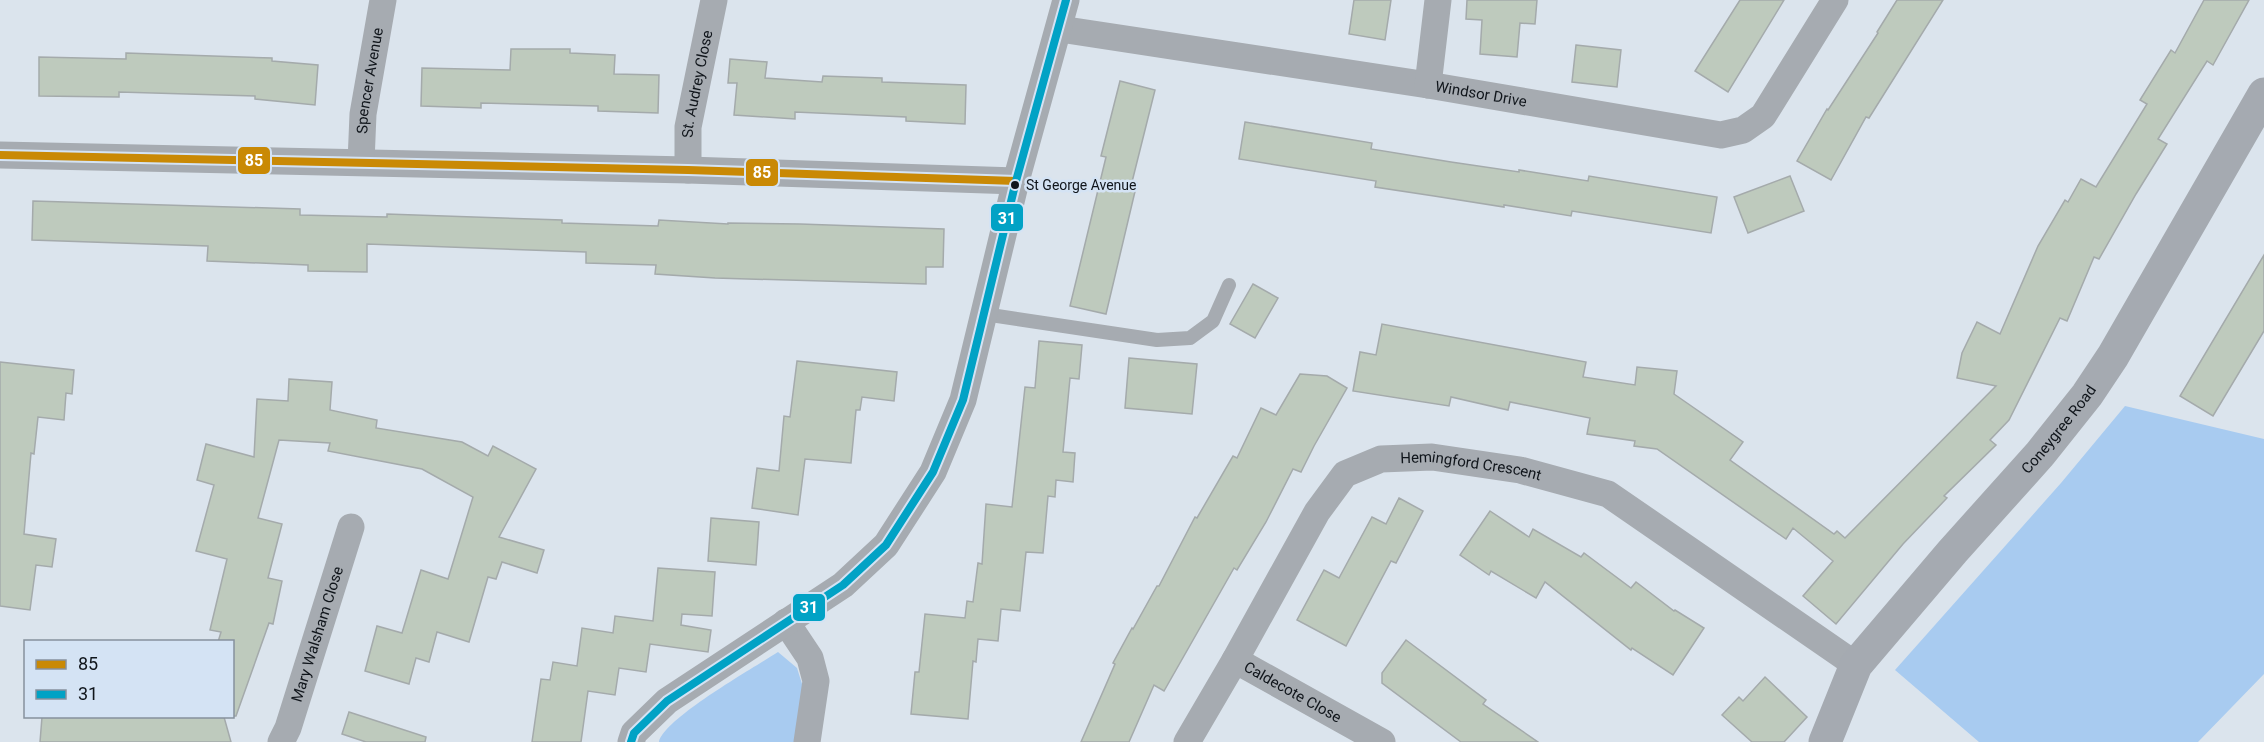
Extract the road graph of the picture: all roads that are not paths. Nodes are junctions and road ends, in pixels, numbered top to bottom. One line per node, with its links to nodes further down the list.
1 (383, 0): 10 (street, Spencer Avenue)
2 (714, 0): 11 (street, St. Audrey Close)
3 (1066, 0): 6 (street)
4 (1438, 0): 7 (street)
5 (1835, 0): 7 (street, Windsor Drive)
6 (1060, 28): 7 (street, Windsor Drive); 12 (street)
7 (1428, 85)
8 (2264, 94): 18 (street, Coneygree Road)
9 (0, 155): 10 (street)
10 (361, 162): 11 (street)
11 (688, 170): 12 (street)
12 (1016, 181): 14 (street)
13 (1229, 285): 14 (lane)
14 (984, 314): 16 (street)
15 (351, 527): 19 (street, Mary Walsham Close)
16 (786, 622): 20 (street); 21 (street)
17 (1235, 660): 18 (street, Hemingford Crescent); 22 (street, Hemingford Crescent); 23 (street, Caldecote Close)
18 (1856, 665): 24 (street, Coneygree Road)
19 (282, 742)
20 (631, 742)
21 (807, 742)
22 (1186, 742)
23 (1382, 742)
24 (1825, 742)

